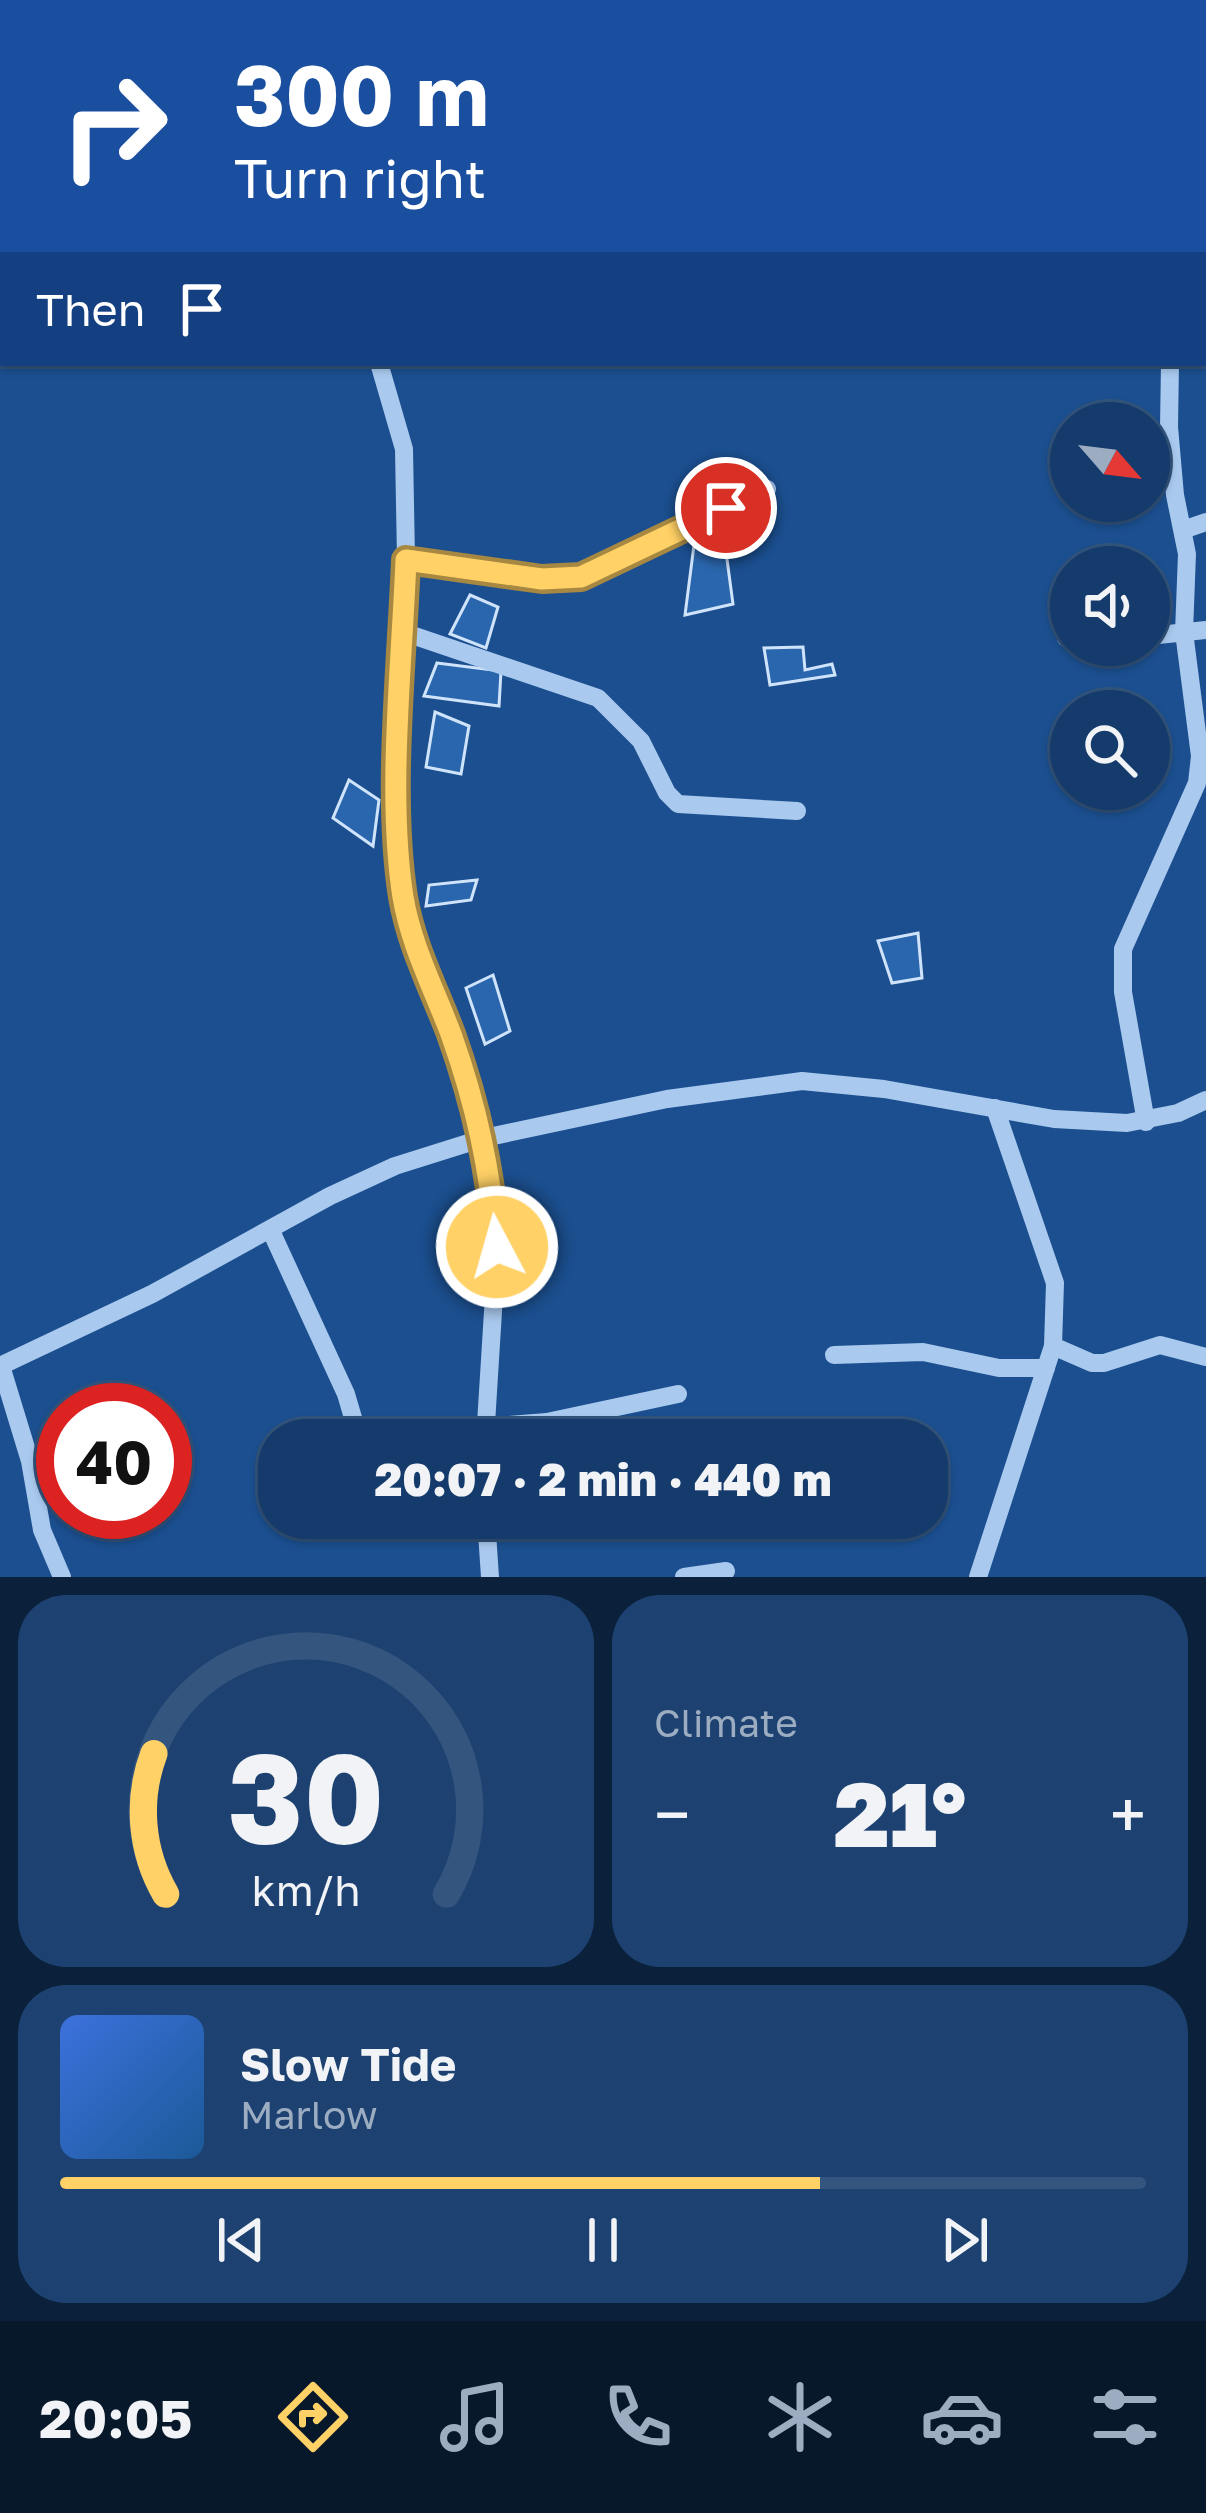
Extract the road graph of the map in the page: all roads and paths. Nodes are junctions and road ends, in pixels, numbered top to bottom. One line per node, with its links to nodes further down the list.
1 (380, 366): 6 (street)
2 (1171, 366): 5 (street)
3 (767, 489): 6 (street)
4 (1206, 522): 5 (street)
5 (1183, 530): 9 (street)
6 (406, 560): 8 (street)
7 (1206, 630): 9 (street)
8 (403, 632): 11 (street); 15 (street)
9 (1184, 632): 10 (street); 14 (street)
10 (1170, 634)
11 (797, 811)
12 (1206, 1100): 14 (street)
13 (995, 1108): 14 (street); 15 (street); 17 (street)
14 (1146, 1122)
15 (484, 1138): 16 (street); 24 (street)
16 (271, 1231): 20 (street); 23 (street)
17 (1053, 1346): 19 (street); 21 (street)
18 (833, 1355): 21 (street)
19 (1206, 1357)
20 (0, 1366): 28 (street)
21 (1046, 1368): 31 (street)
22 (678, 1394): 25 (street)
23 (353, 1419)
24 (486, 1419)
25 (561, 1419)
26 (487, 1539): 29 (street)
27 (726, 1571): 30 (street)
28 (62, 1577)
29 (490, 1577)
30 (685, 1577)
31 (979, 1577)

